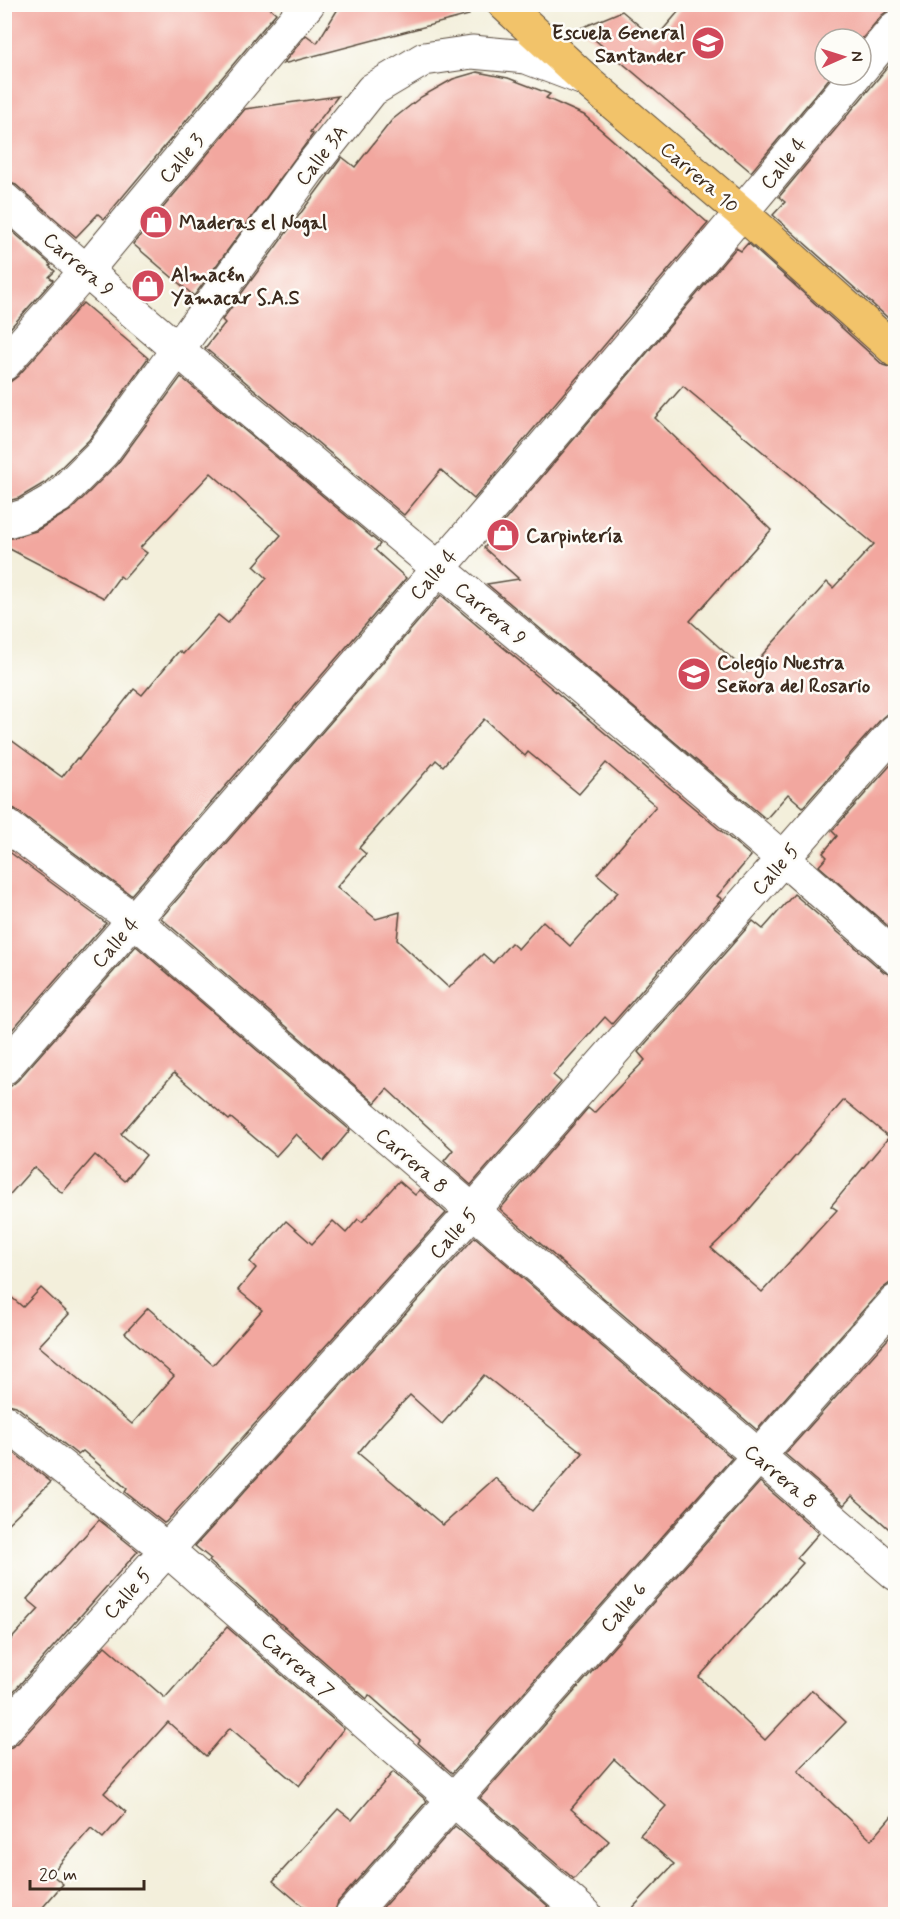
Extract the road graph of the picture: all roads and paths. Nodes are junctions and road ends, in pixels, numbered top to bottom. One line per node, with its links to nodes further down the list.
1 (308, 4): 9 (street, Calle 3)
2 (504, 4): 5 (main road, Carrera 10)
3 (896, 27): 4 (street)
4 (873, 55)
5 (586, 80): 8 (main road, Carrera 10); 10 (street, Calle 3A)
6 (846, 87): 8 (street, Calle 4)
7 (4, 199): 9 (street, Carrera 9)
8 (742, 213): 11 (main road, Carrera 10); 14 (street, Calle 4)
9 (86, 271): 10 (street, Carrera 9); 12 (street, Calle 3)
10 (178, 349): 13 (street, Calle 3A); 14 (street, Carrera 9)
11 (896, 351)
12 (4, 364)
13 (4, 522)
14 (438, 568): 17 (street, Carrera 9); 18 (street, Calle 4)
15 (896, 730): 17 (street, Calle 5)
16 (4, 824): 18 (street, Carrera 8)
17 (784, 858): 19 (street, Carrera 9); 21 (street, Calle 5)
18 (134, 920): 20 (street, Calle 4); 21 (street, Carrera 8)
19 (896, 958)
20 (4, 1068)
21 (472, 1212): 24 (street, Carrera 8); 25 (street, Calle 5)
22 (896, 1301): 24 (street, Calle 6)
23 (4, 1421): 25 (street, Carrera 7)
24 (757, 1456): 26 (street, Carrera 8); 28 (street, Calle 6)
25 (166, 1549): 27 (street, Calle 5); 28 (street, Carrera 7)
26 (896, 1574)
27 (4, 1730)
28 (453, 1800): 29 (street, Calle 6); 30 (street, Carrera 7)
29 (352, 1914)
30 (585, 1914)

